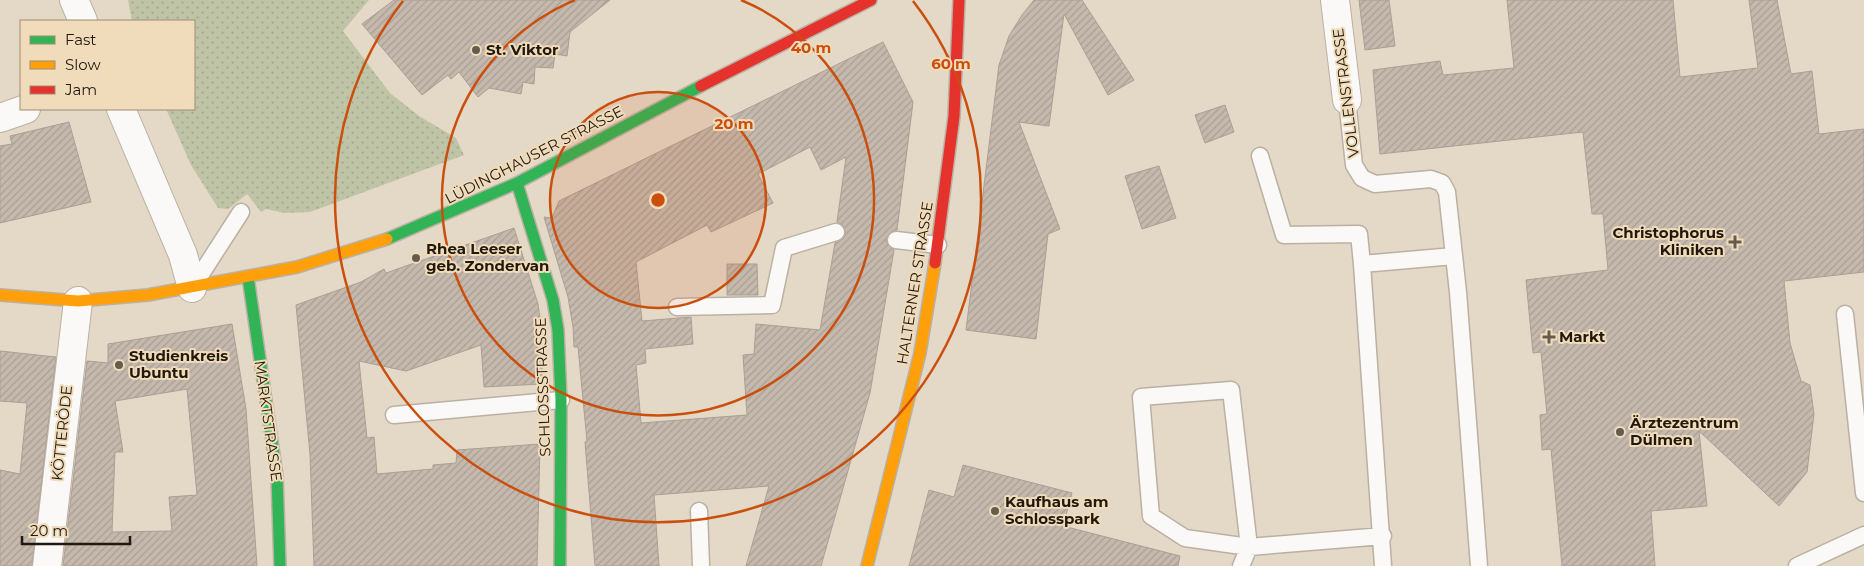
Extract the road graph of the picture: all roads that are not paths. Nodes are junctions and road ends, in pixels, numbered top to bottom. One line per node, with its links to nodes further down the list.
1 (74, 0): 5 (street)
2 (871, 0): 11 (street, LÜDINGHAUSER STRASSE)
3 (960, 0): 15 (street, HALTERNER STRASSE)
4 (1335, 0): 6 (street, VOLLENSTRASSE)
5 (83, 20)
6 (1346, 100): 16 (lane, VOLLENSTRASSE)
7 (23, 110): 9 (street)
8 (121, 110): 19 (street)
9 (0, 118)
10 (1260, 156): 17 (lane)
11 (517, 183): 18 (street, LÜDINGHAUSER STRASSE); 24 (street, SCHLOSSSTRASSE)
12 (241, 212): 19 (lane)
13 (836, 232): 22 (lane)
14 (896, 240): 15 (lane)
15 (938, 245): 35 (street, HALTERNER STRASSE)
16 (1454, 256): 17 (lane); 38 (lane)
17 (1362, 264): 29 (lane)
18 (248, 277): 19 (street, LÜDINGHAUSER STRASSE); 32 (street, MARKTSTRASSE)
19 (192, 288): 21 (street, LÜDINGHAUSER STRASSE)
20 (0, 294): 21 (street, LÜDINGHAUSER STRASSE)
21 (78, 301): 31 (street, KÖTTERÖDE)
22 (677, 307)
23 (1845, 314): 26 (lane)
24 (561, 400): 25 (lane); 33 (street, SCHLOSSSTRASSE)
25 (394, 415)
26 (1864, 493)
27 (699, 511): 34 (lane)
28 (1864, 535): 39 (lane)
29 (1382, 536): 30 (lane); 37 (lane)
30 (1249, 547): 30 (lane); 36 (lane)
31 (47, 566)
32 (280, 566)
33 (560, 566)
34 (701, 566)
35 (867, 566)
36 (1242, 566)
37 (1384, 566)
38 (1479, 566)
39 (1797, 566)

